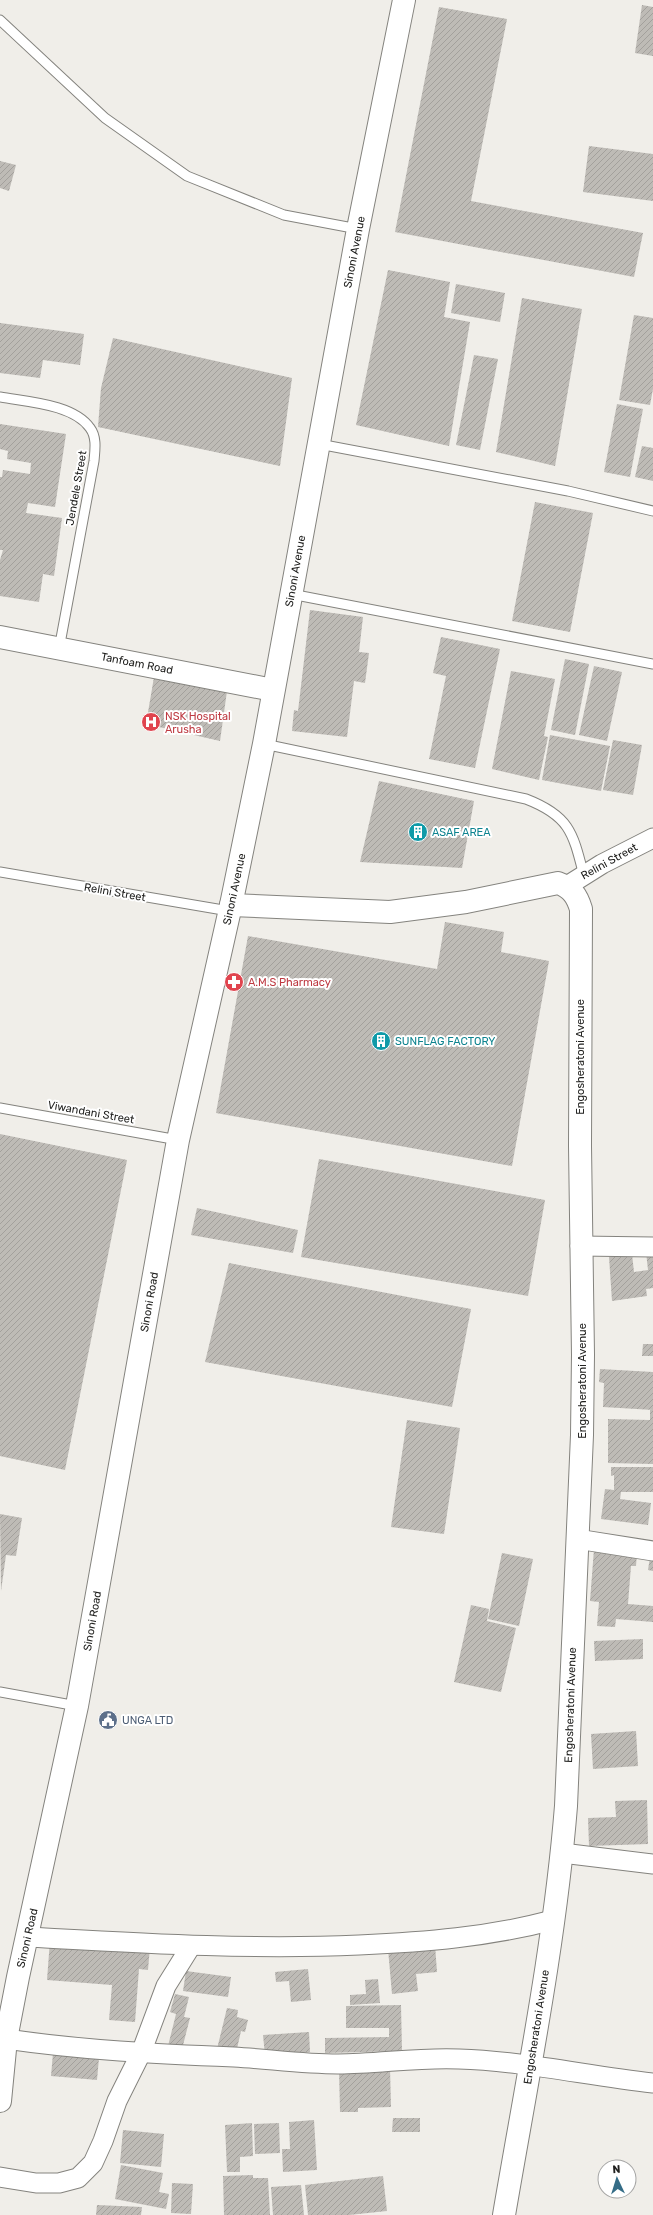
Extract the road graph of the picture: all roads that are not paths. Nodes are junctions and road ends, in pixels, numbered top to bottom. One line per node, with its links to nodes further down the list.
1 (404, 0): 3 (street, Sinoni Avenue)
2 (0, 20): 3 (lane)
3 (358, 230): 5 (street, Sinoni Avenue)
4 (0, 397): 9 (lane, Jendele Street)
5 (318, 444): 6 (lane); 7 (street, Sinoni Avenue)
6 (653, 511)
7 (291, 594): 10 (lane); 11 (street, Sinoni Avenue)
8 (0, 637): 9 (street, Tanfoam Road)
9 (59, 649): 11 (street, Tanfoam Road)
10 (653, 664)
11 (273, 690): 12 (street, Sinoni Avenue)
12 (264, 744): 15 (lane); 16 (street, Sinoni Avenue)
13 (653, 838): 15 (street, Relini Street)
14 (0, 872): 16 (lane, Relini Street)
15 (575, 881): 16 (street); 19 (street, Engosheratoni Avenue)
16 (230, 908): 18 (street, Sinoni Avenue)
17 (0, 1108): 18 (lane, Viwandani Street)
18 (178, 1140): 24 (street, Sinoni Road)
19 (580, 1246): 20 (street); 21 (street, Engosheratoni Avenue)
20 (653, 1247)
21 (577, 1539): 22 (street); 25 (street, Engosheratoni Avenue)
22 (653, 1551)
23 (0, 1692): 24 (lane)
24 (77, 1706): 28 (street, Sinoni Road)
25 (562, 1853): 26 (street); 27 (street, Engosheratoni Avenue)
26 (653, 1864)
27 (553, 1920): 29 (street); 32 (street, Engosheratoni Avenue)
28 (27, 1937): 29 (street); 30 (street, Sinoni Road)
29 (192, 1946): 31 (street)
30 (6, 2039): 31 (street); 34 (street, Sinoni Road)
31 (142, 2053): 32 (street); 35 (street)
32 (530, 2064): 33 (street); 36 (street, Engosheratoni Avenue)
33 (653, 2083)
34 (0, 2101)
35 (0, 2177)
36 (504, 2215)

